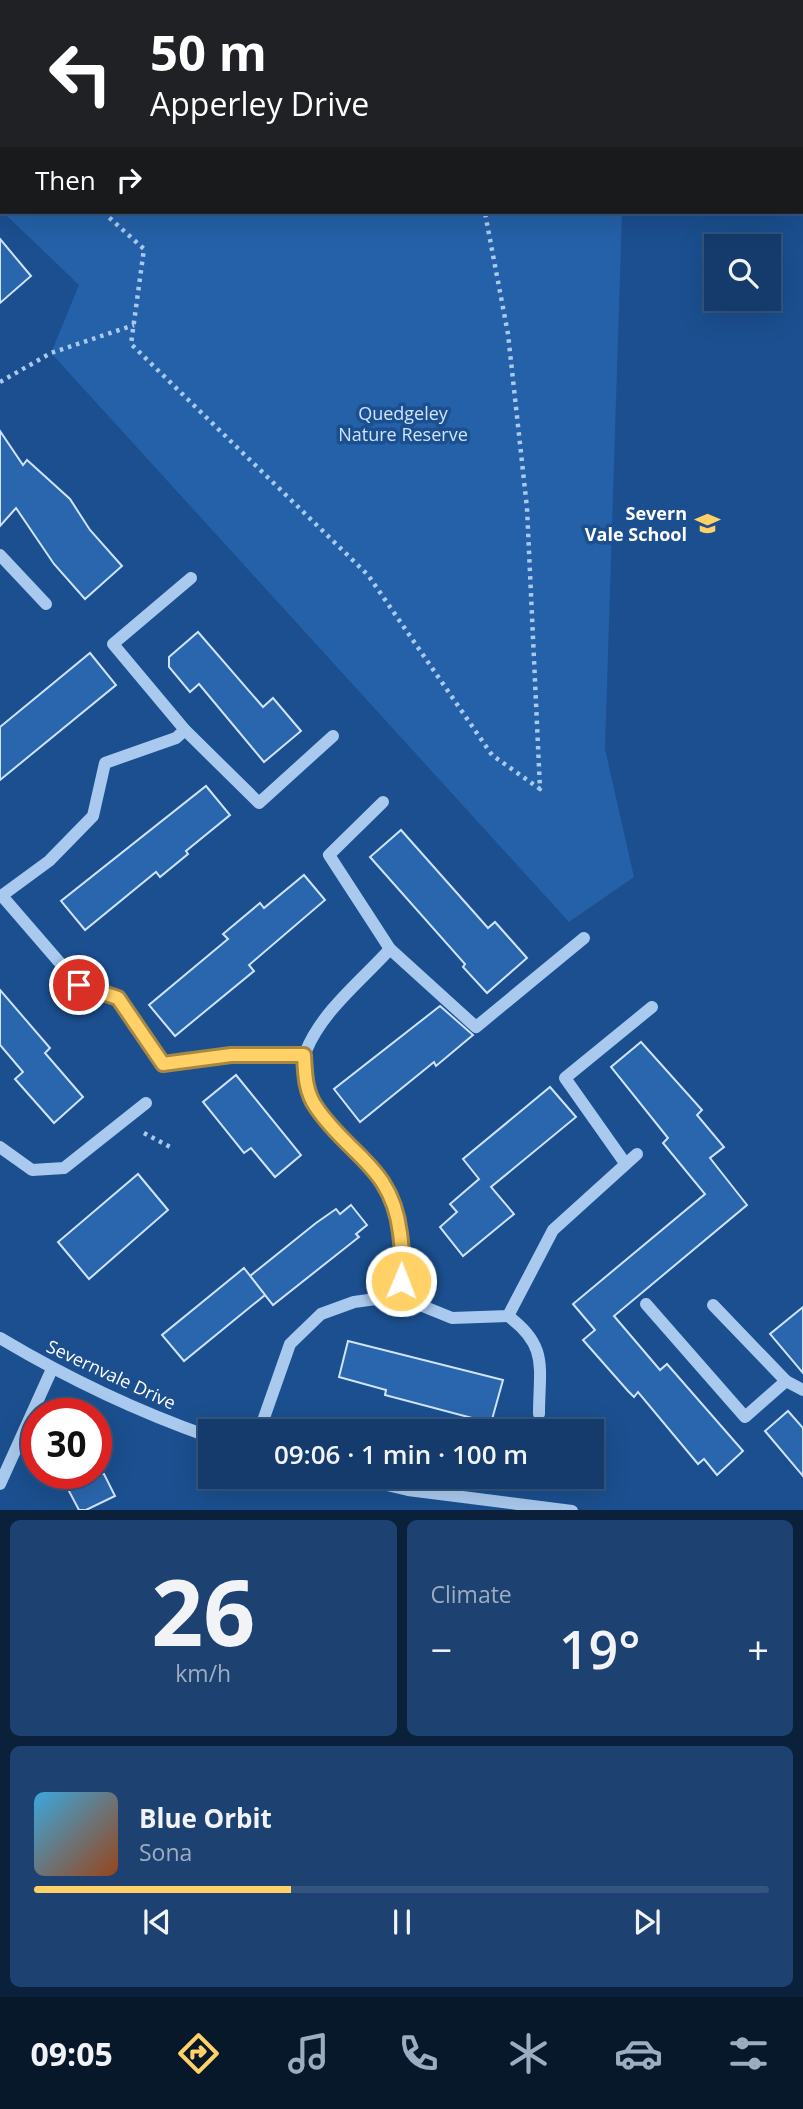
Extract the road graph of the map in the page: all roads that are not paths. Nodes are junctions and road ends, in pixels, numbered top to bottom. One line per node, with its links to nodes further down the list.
1 (0, 555): 3 (street)
2 (191, 578): 4 (street)
3 (46, 604)
4 (181, 734): 5 (street); 7 (street)
5 (333, 736)
6 (383, 802): 9 (street)
7 (1, 896): 11 (street)
8 (584, 938): 9 (street)
9 (390, 949): 11 (street)
10 (652, 1007): 15 (street)
11 (304, 1055): 16 (street)
12 (146, 1102): 13 (street)
13 (0, 1147)
14 (637, 1154): 15 (street)
15 (625, 1163): 19 (street)
16 (398, 1296): 19 (street); 25 (street)
17 (646, 1304): 22 (street)
18 (713, 1305): 22 (street)
19 (508, 1316): 24 (street)
20 (0, 1338): 21 (street, Severnvale Drive)
21 (52, 1369): 26 (street, Severnvale Drive); 27 (street)
22 (786, 1381): 23 (street)
23 (803, 1390)
24 (539, 1414)
25 (264, 1419)
26 (198, 1433)
27 (0, 1484)
28 (404, 1489): 29 (street)
29 (563, 1510): 30 (street)
30 (572, 1510)

